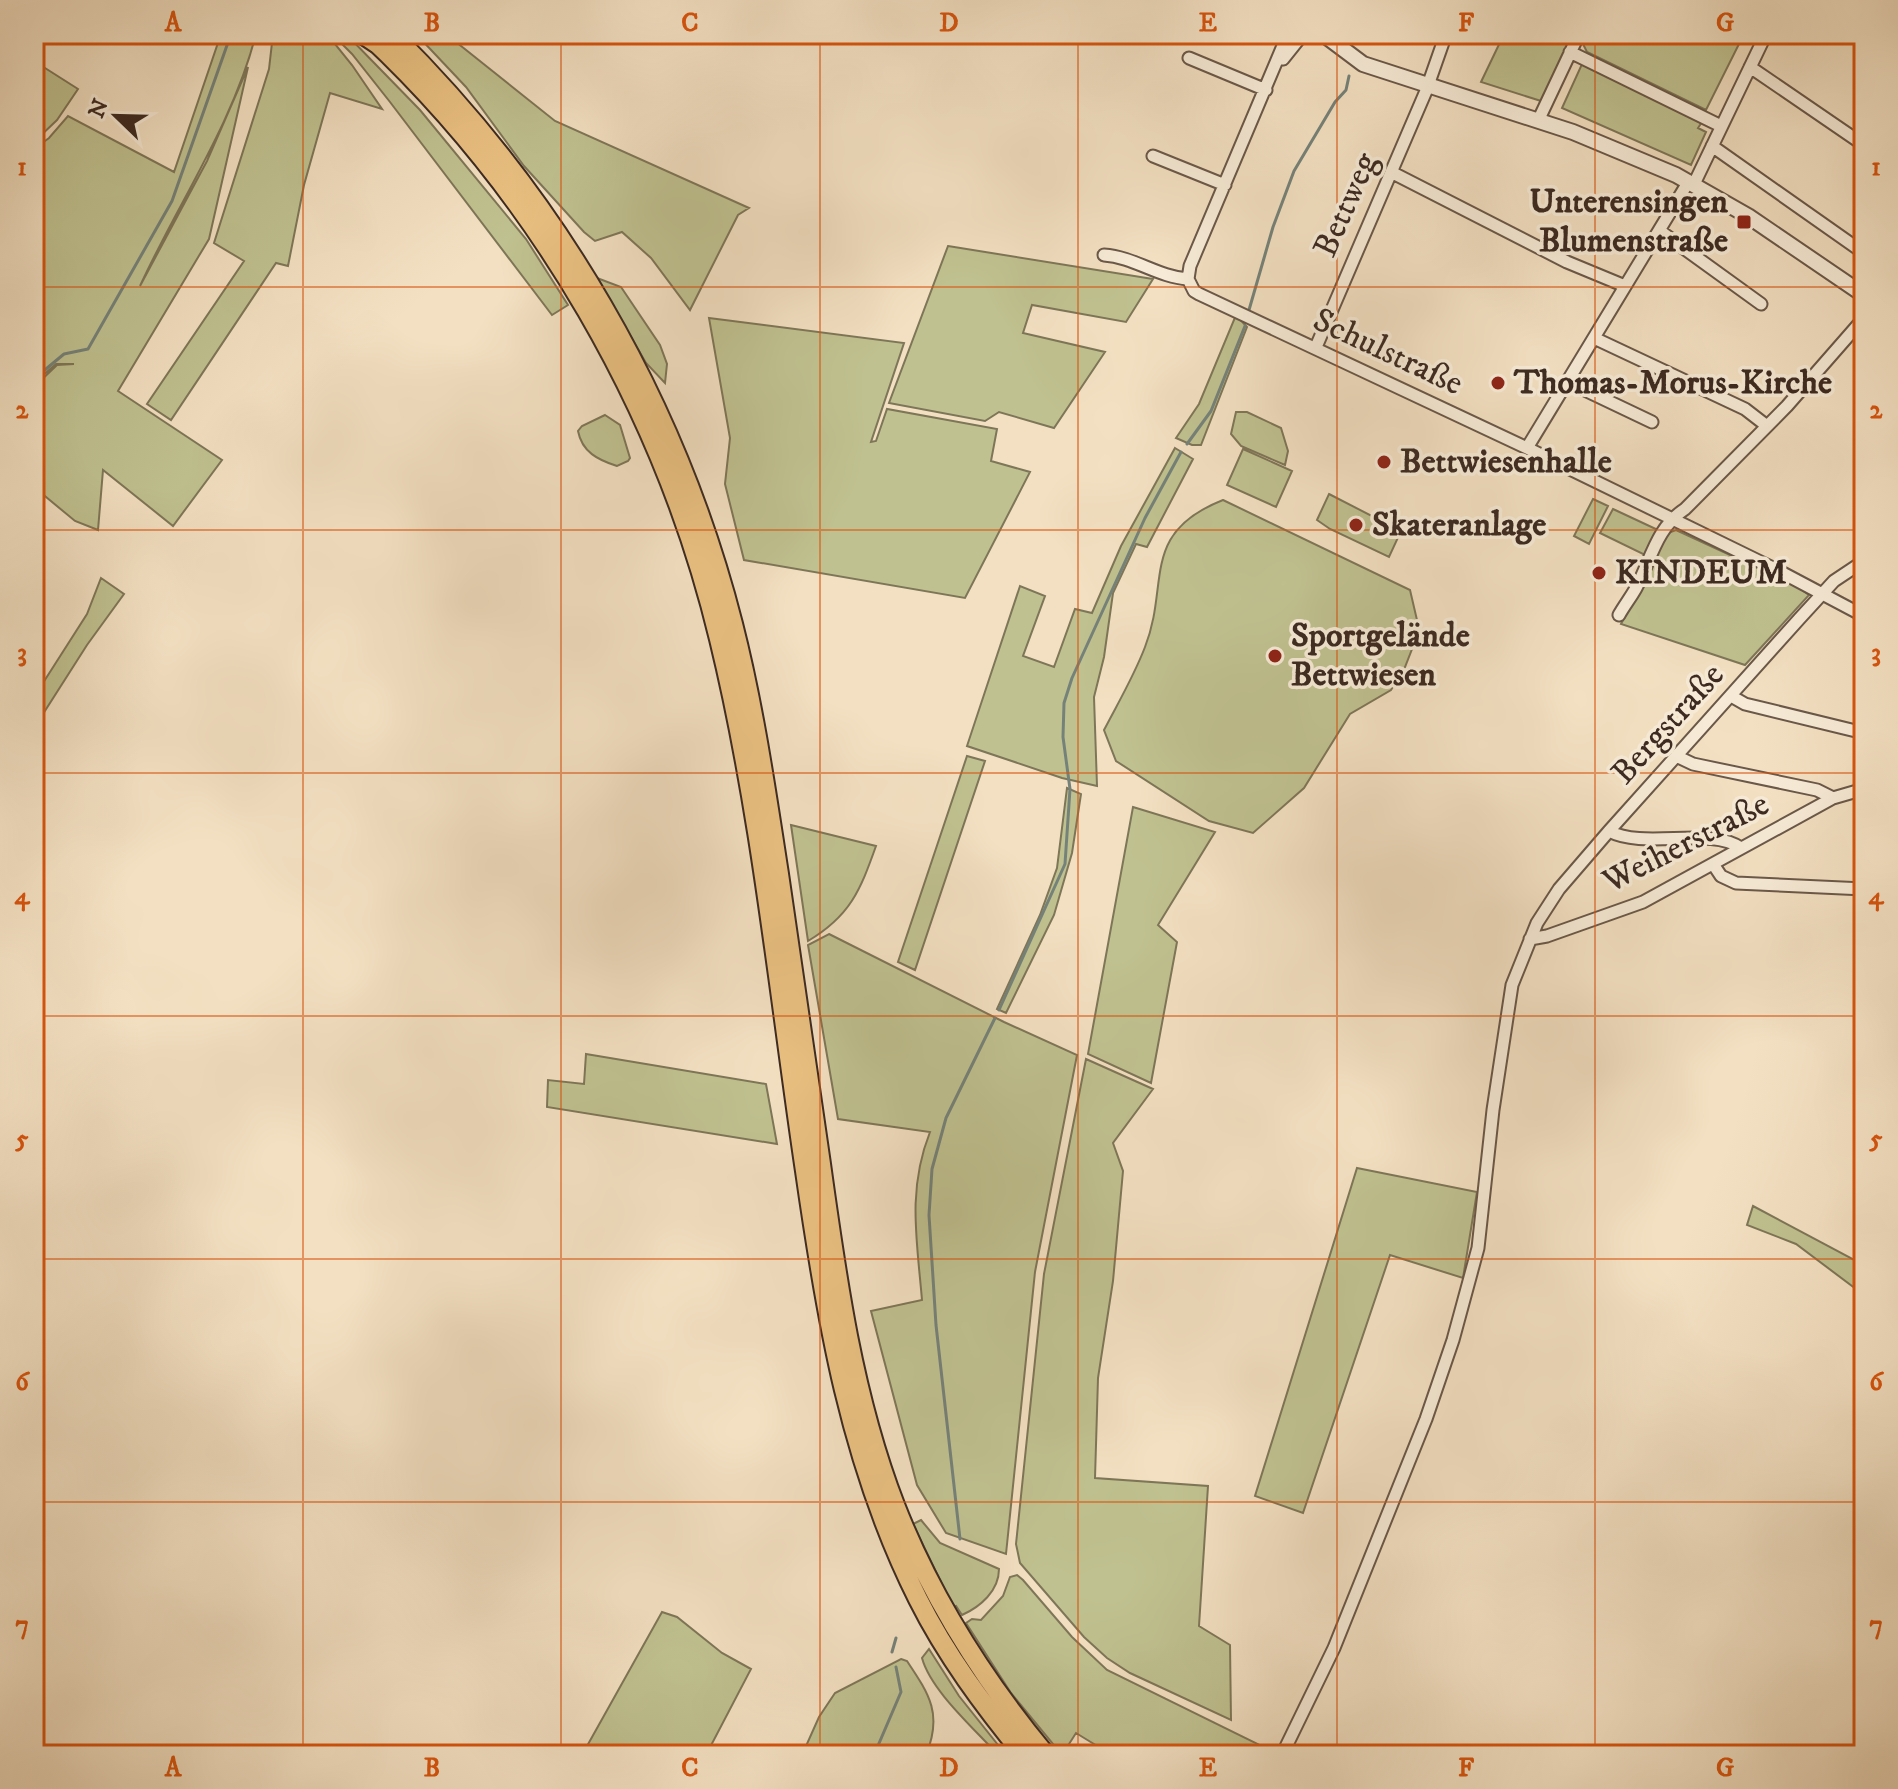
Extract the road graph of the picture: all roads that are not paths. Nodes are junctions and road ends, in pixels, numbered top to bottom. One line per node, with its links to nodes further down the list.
1 (1288, 34): 14 (street)
2 (1303, 34): 14 (street)
3 (1323, 34): 15 (street)
4 (1339, 34): 15 (street)
5 (1446, 34): 16 (street, Bettweg)
6 (1852, 34): 10 (street)
7 (1575, 35): 11 (street)
8 (1764, 35): 13 (street)
9 (375, 36): 55 (highway); 55 (highway)
10 (1864, 42)
11 (1570, 52): 18 (street); 19 (street)
12 (1189, 58): 17 (street)
13 (1750, 67): 19 (street); 20 (street)
14 (1275, 69): 17 (street)
15 (1389, 72): 16 (street)
16 (1429, 86): 18 (street); 23 (street, Bettweg)
17 (1266, 90): 25 (street)
18 (1538, 121): 24 (street)
19 (1721, 126): 21 (street)
20 (1864, 145)
21 (1712, 146): 24 (street); 27 (street)
22 (1153, 156): 25 (street)
23 (1391, 172): 30 (street); 35 (street, Bettweg)
24 (1691, 182): 26 (street); 31 (street)
25 (1225, 185): 29 (street)
26 (1660, 231): 30 (street); 32 (street)
27 (1864, 253)
28 (1104, 255): 29 (street, Schulstraße)
29 (1188, 279): 35 (street, Schulstraße)
30 (1625, 286): 34 (street)
31 (1864, 295)
32 (1761, 304)
33 (1864, 318): 38 (street)
34 (1594, 338): 36 (street); 38 (street)
35 (1316, 347): 39 (street, Schulstraße)
36 (1568, 382): 37 (street); 39 (street)
37 (1652, 422)
38 (1767, 426): 40 (street)
39 (1527, 448): 40 (street, Schulstraße)
40 (1671, 518): 42 (street, Schulstraße); 43 (street)
41 (1864, 561): 42 (street, Bergstraße)
42 (1822, 593): 44 (street, Schulstraße); 45 (street, Bergstraße)
43 (1619, 615)
44 (1864, 616)
45 (1731, 696): 46 (street); 47 (street, Bergstraße)
46 (1864, 733)
47 (1676, 756): 49 (street); 50 (street, Bergstraße)
48 (1862, 786): 49 (street, Weiherstraße)
49 (1833, 798): 51 (street, Weiherstraße)
50 (1609, 831): 51 (street); 54 (street, Bergstraße)
51 (1741, 848): 52 (street, Weiherstraße)
52 (1713, 864): 53 (street); 54 (street, Weiherstraße)
53 (1864, 889)
54 (1530, 939): 59 (street, Bergstraße)
55 (938, 1616): 56 (highway)
56 (954, 1645): 57 (highway); 58 (highway)
57 (1024, 1755)
58 (1046, 1755)
59 (1282, 1755)

